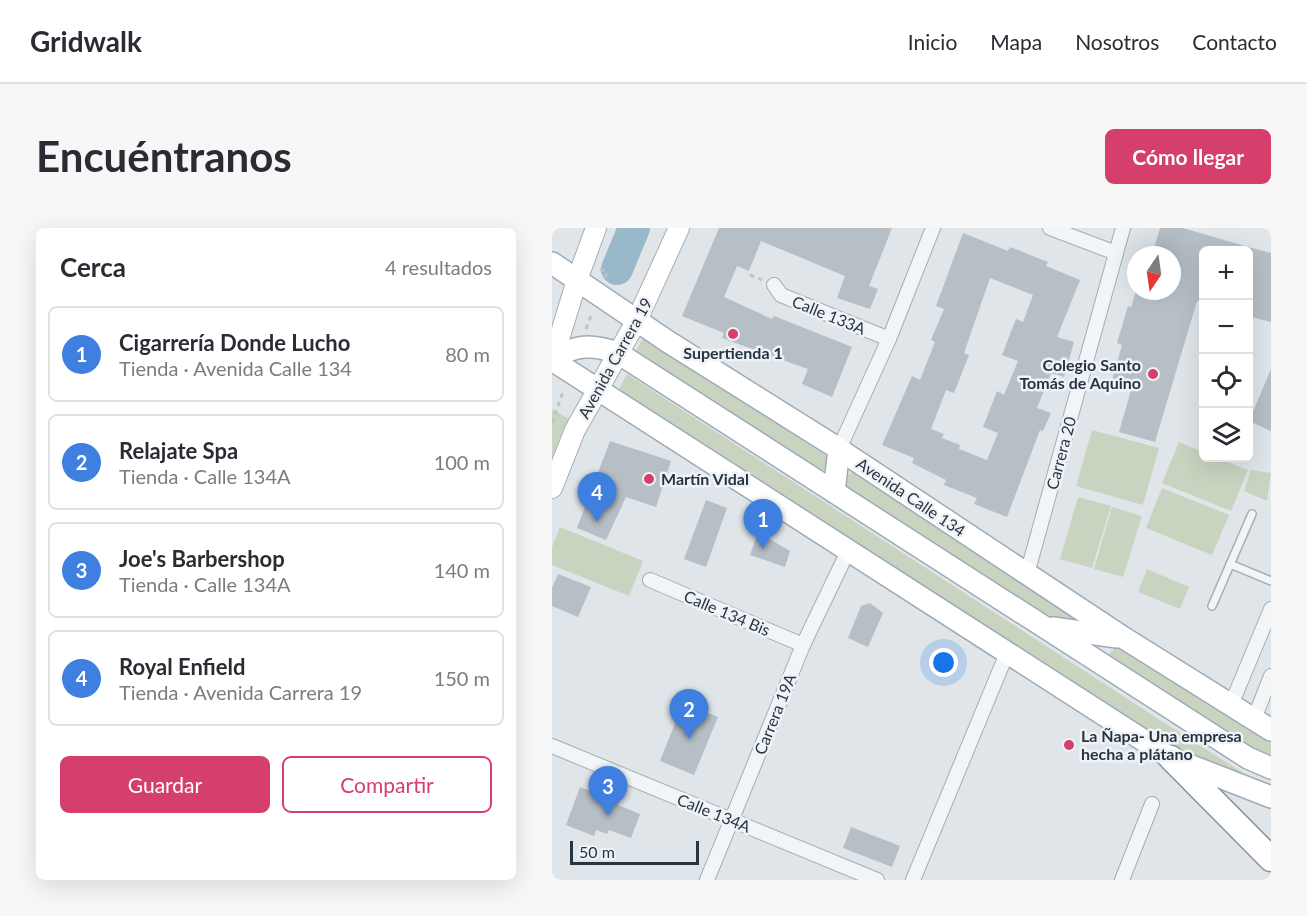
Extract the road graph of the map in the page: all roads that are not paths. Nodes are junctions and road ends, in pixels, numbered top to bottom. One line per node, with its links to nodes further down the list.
1 (596, 228): 8 (main road)
2 (679, 228): 10 (main road, Avenida Carrera 19)
3 (933, 228): 11 (street)
4 (1050, 228): 6 (street)
5 (1123, 228): 6 (street, Carrera 20)
6 (1116, 253): 21 (street, Carrera 20)
7 (552, 263): 8 (main road, Avenida Calle 134)
8 (577, 280): 10 (main road, Avenida Calle 134); 13 (main road)
9 (774, 285): 11 (street, Calle 133A)
10 (637, 320): 12 (main road, Avenida Carrera 19); 15 (main road, Avenida Calle 134)
11 (889, 339): 15 (street)
12 (618, 353): 13 (main road); 14 (main road, Avenida Carrera 19); 17 (main road)
13 (552, 361): 14 (main road)
14 (597, 389): 16 (main road, Avenida Carrera 19); 19 (main road)
15 (839, 449): 17 (main road); 21 (main road, Avenida Calle 134)
16 (552, 488)
17 (834, 492): 26 (main road)
18 (1252, 514): 20 (lane)
19 (848, 551): 28 (street, Carrera 19A); 29 (main road)
20 (1230, 564): 23 (lane); 24 (lane)
21 (1027, 574): 27 (main road, Avenida Calle 134)
22 (650, 580): 28 (street, Calle 134 Bis)
23 (1271, 581)
24 (1212, 606)
25 (1271, 609): 31 (street)
26 (1046, 627): 27 (main road); 35 (main road)
27 (1124, 638): 31 (main road, Avenida Calle 134)
28 (803, 645): 38 (street, Carrera 19A)
29 (1007, 653): 34 (main road); 42 (street)
30 (1271, 676): 32 (street)
31 (1231, 705): 32 (main road, Avenida Calle 134)
32 (1262, 725)
33 (552, 746): 38 (street, Calle 134A)
34 (1171, 758): 36 (main road); 39 (highway)
35 (1271, 768)
36 (1271, 797)
37 (1152, 804): 43 (street)
38 (732, 820): 40 (street, Carrera 19A); 41 (street, Calle 134A)
39 (1271, 859)
40 (707, 880)
41 (877, 880)
42 (913, 880)
43 (1122, 880)

